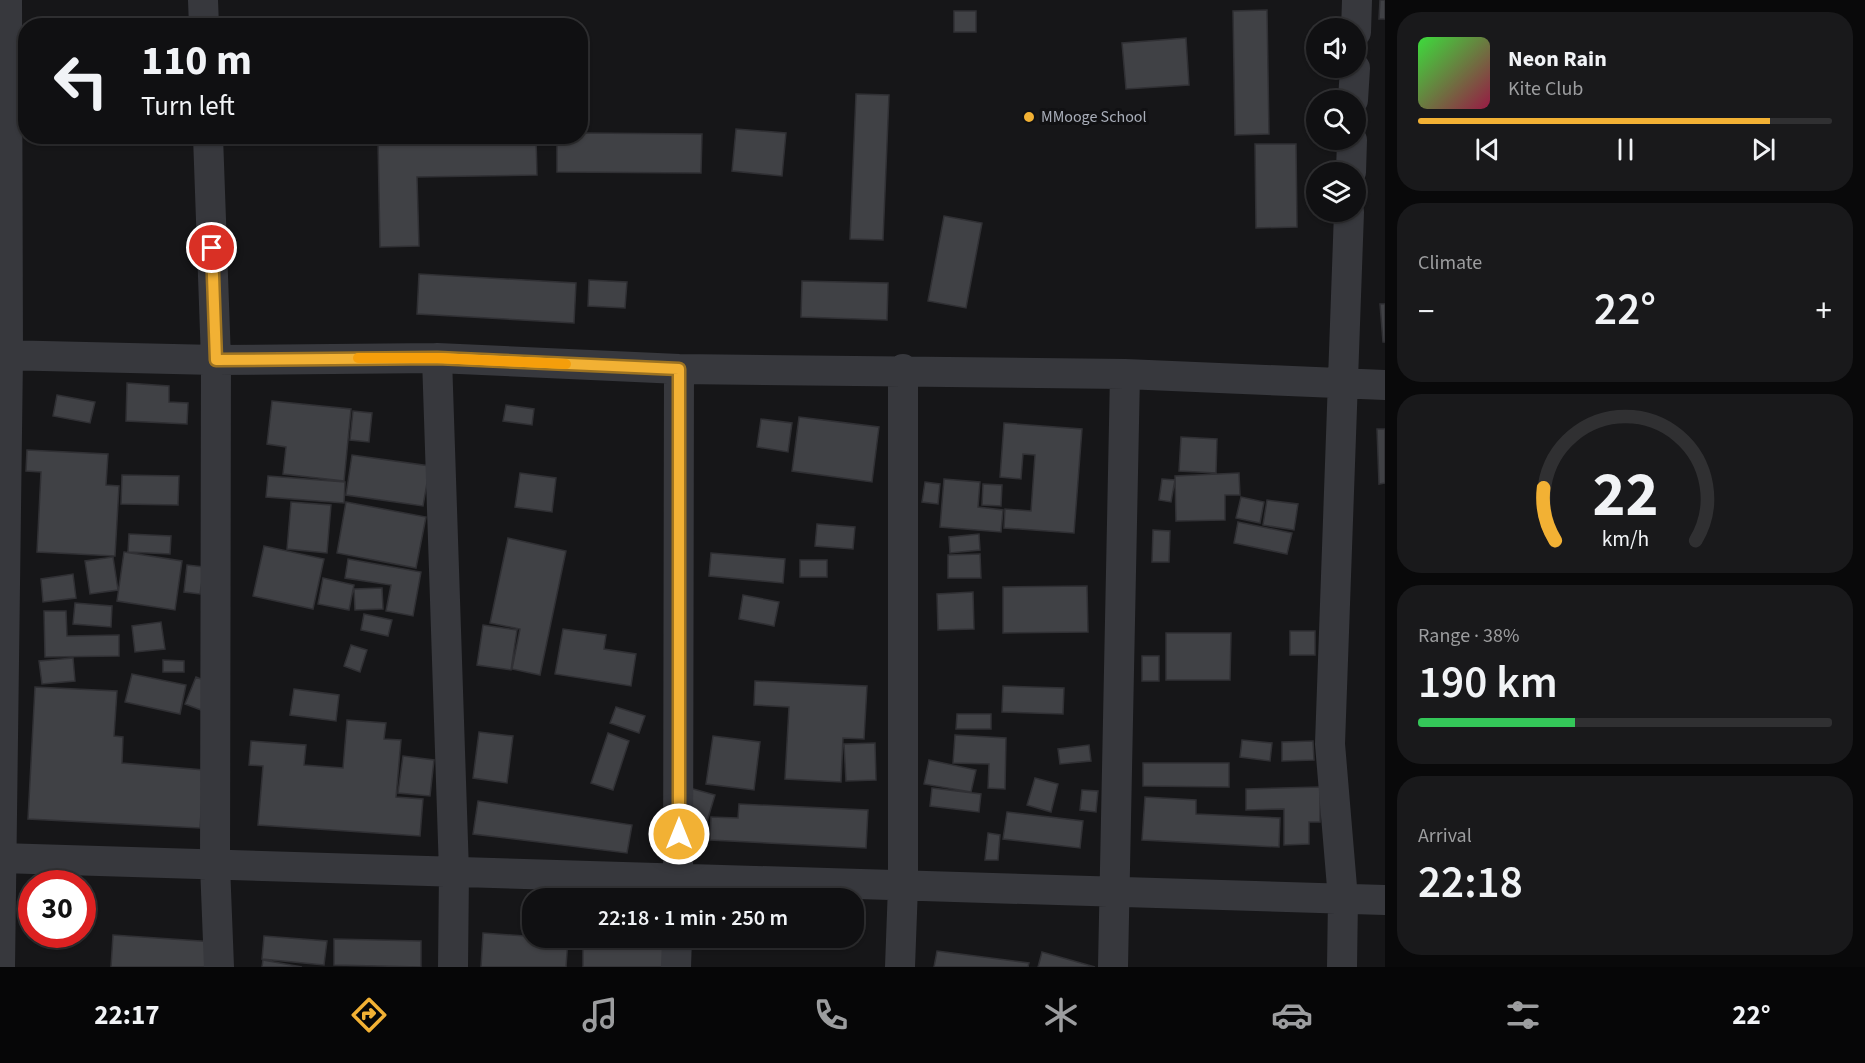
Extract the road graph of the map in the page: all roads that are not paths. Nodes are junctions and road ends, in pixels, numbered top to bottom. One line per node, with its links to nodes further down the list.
1 (7, 0): 8 (street)
2 (203, 0): 4 (street)
3 (1356, 0): 5 (street)
4 (204, 18)
5 (1356, 18)
6 (208, 144): 10 (street)
7 (1349, 222): 14 (street)
8 (4, 355): 10 (street); 16 (street)
9 (437, 358): 10 (street); 11 (street); 18 (street)
10 (216, 360): 17 (street)
11 (679, 369): 12 (street); 21 (street)
12 (903, 369): 13 (street); 19 (street)
13 (1125, 374): 14 (street); 23 (street)
14 (1343, 381): 15 (street); 24 (street)
15 (1385, 385)
16 (1, 858): 17 (street); 27 (street)
17 (215, 865): 18 (street); 28 (street)
18 (454, 872): 20 (street); 29 (street)
19 (903, 886): 22 (street); 23 (street); 31 (street)
20 (666, 888)
21 (679, 888)
22 (754, 888)
23 (1115, 892): 24 (street); 32 (street)
24 (1343, 899): 25 (street); 33 (street)
25 (1385, 900)
26 (677, 948): 30 (street)
27 (0, 967)
28 (219, 967)
29 (453, 967)
30 (676, 967)
31 (900, 967)
32 (1113, 967)
33 (1342, 967)

